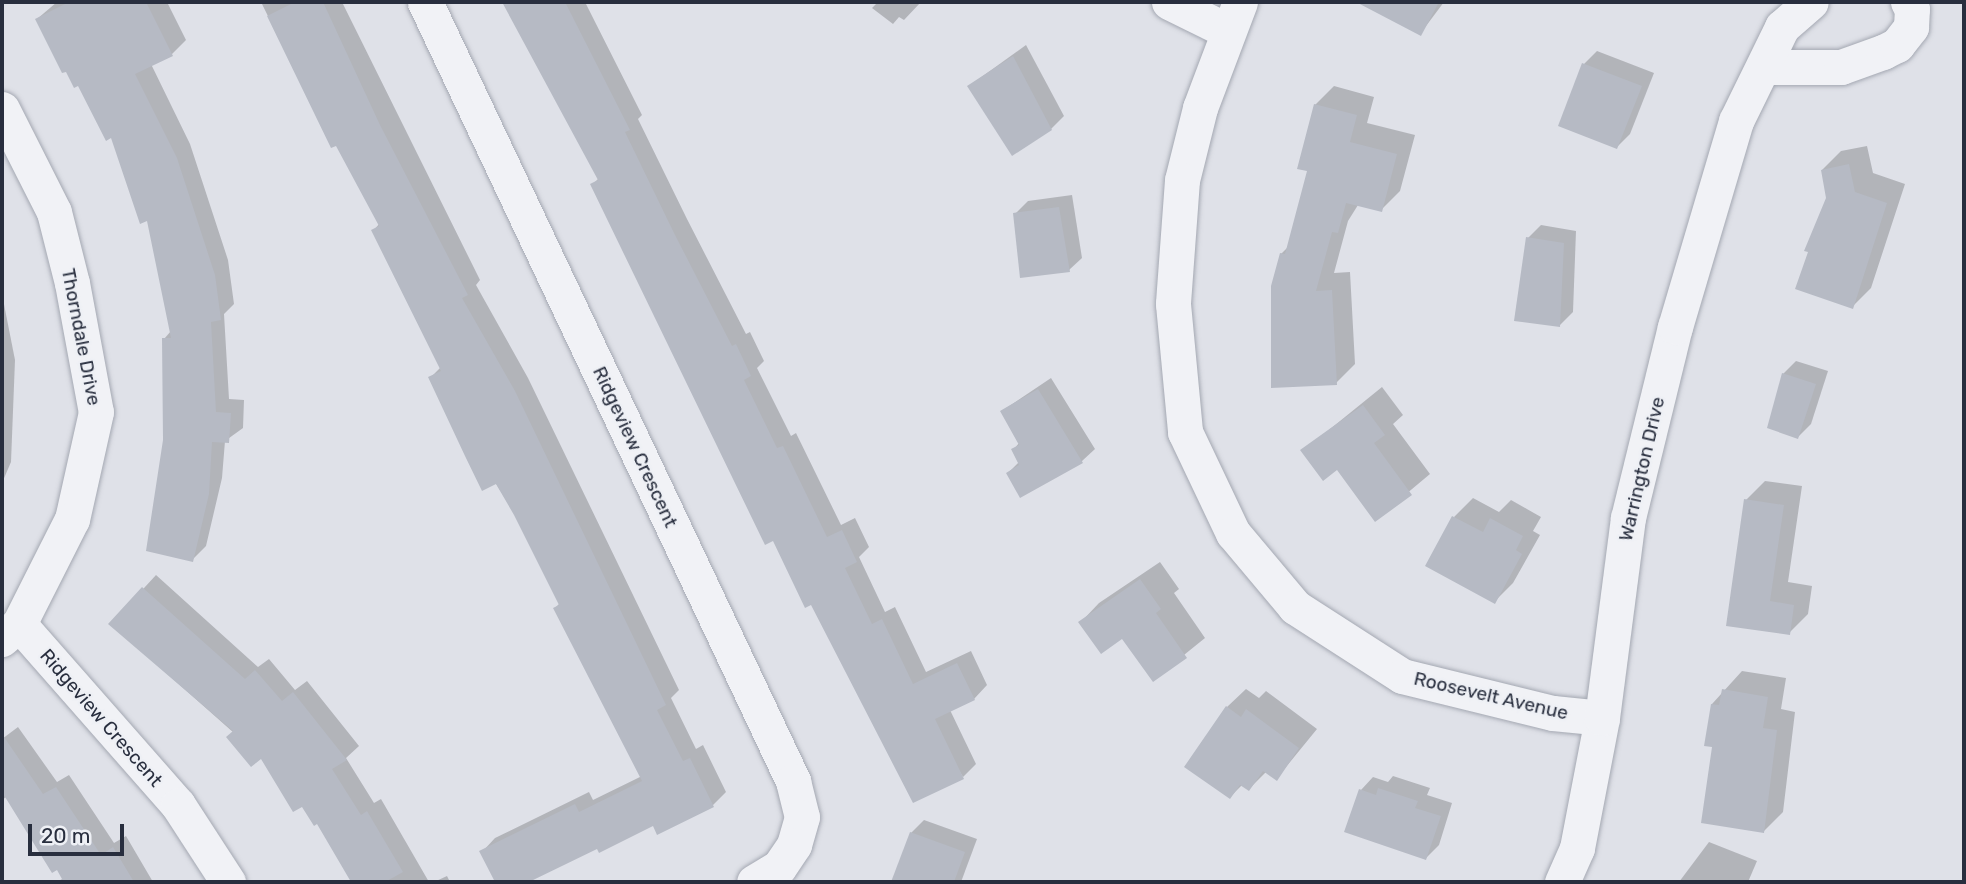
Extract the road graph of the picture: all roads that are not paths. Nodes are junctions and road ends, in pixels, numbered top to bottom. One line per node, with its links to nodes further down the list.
1 (425, 2): 11 (street, Ridgeview Crescent)
2 (1168, 2): 5 (street)
3 (1811, 2): 6 (street, Warrington Drive)
4 (1908, 2): 6 (street)
5 (1233, 16): 9 (street, Roosevelt Avenue)
6 (1765, 67): 9 (street, Warrington Drive)
7 (2, 109): 8 (street, Thorndale Drive)
8 (11, 632): 10 (street, Ridgeview Crescent)
9 (1602, 718): 12 (street, Warrington Drive)
10 (228, 882)
11 (754, 882)
12 (1562, 882)

